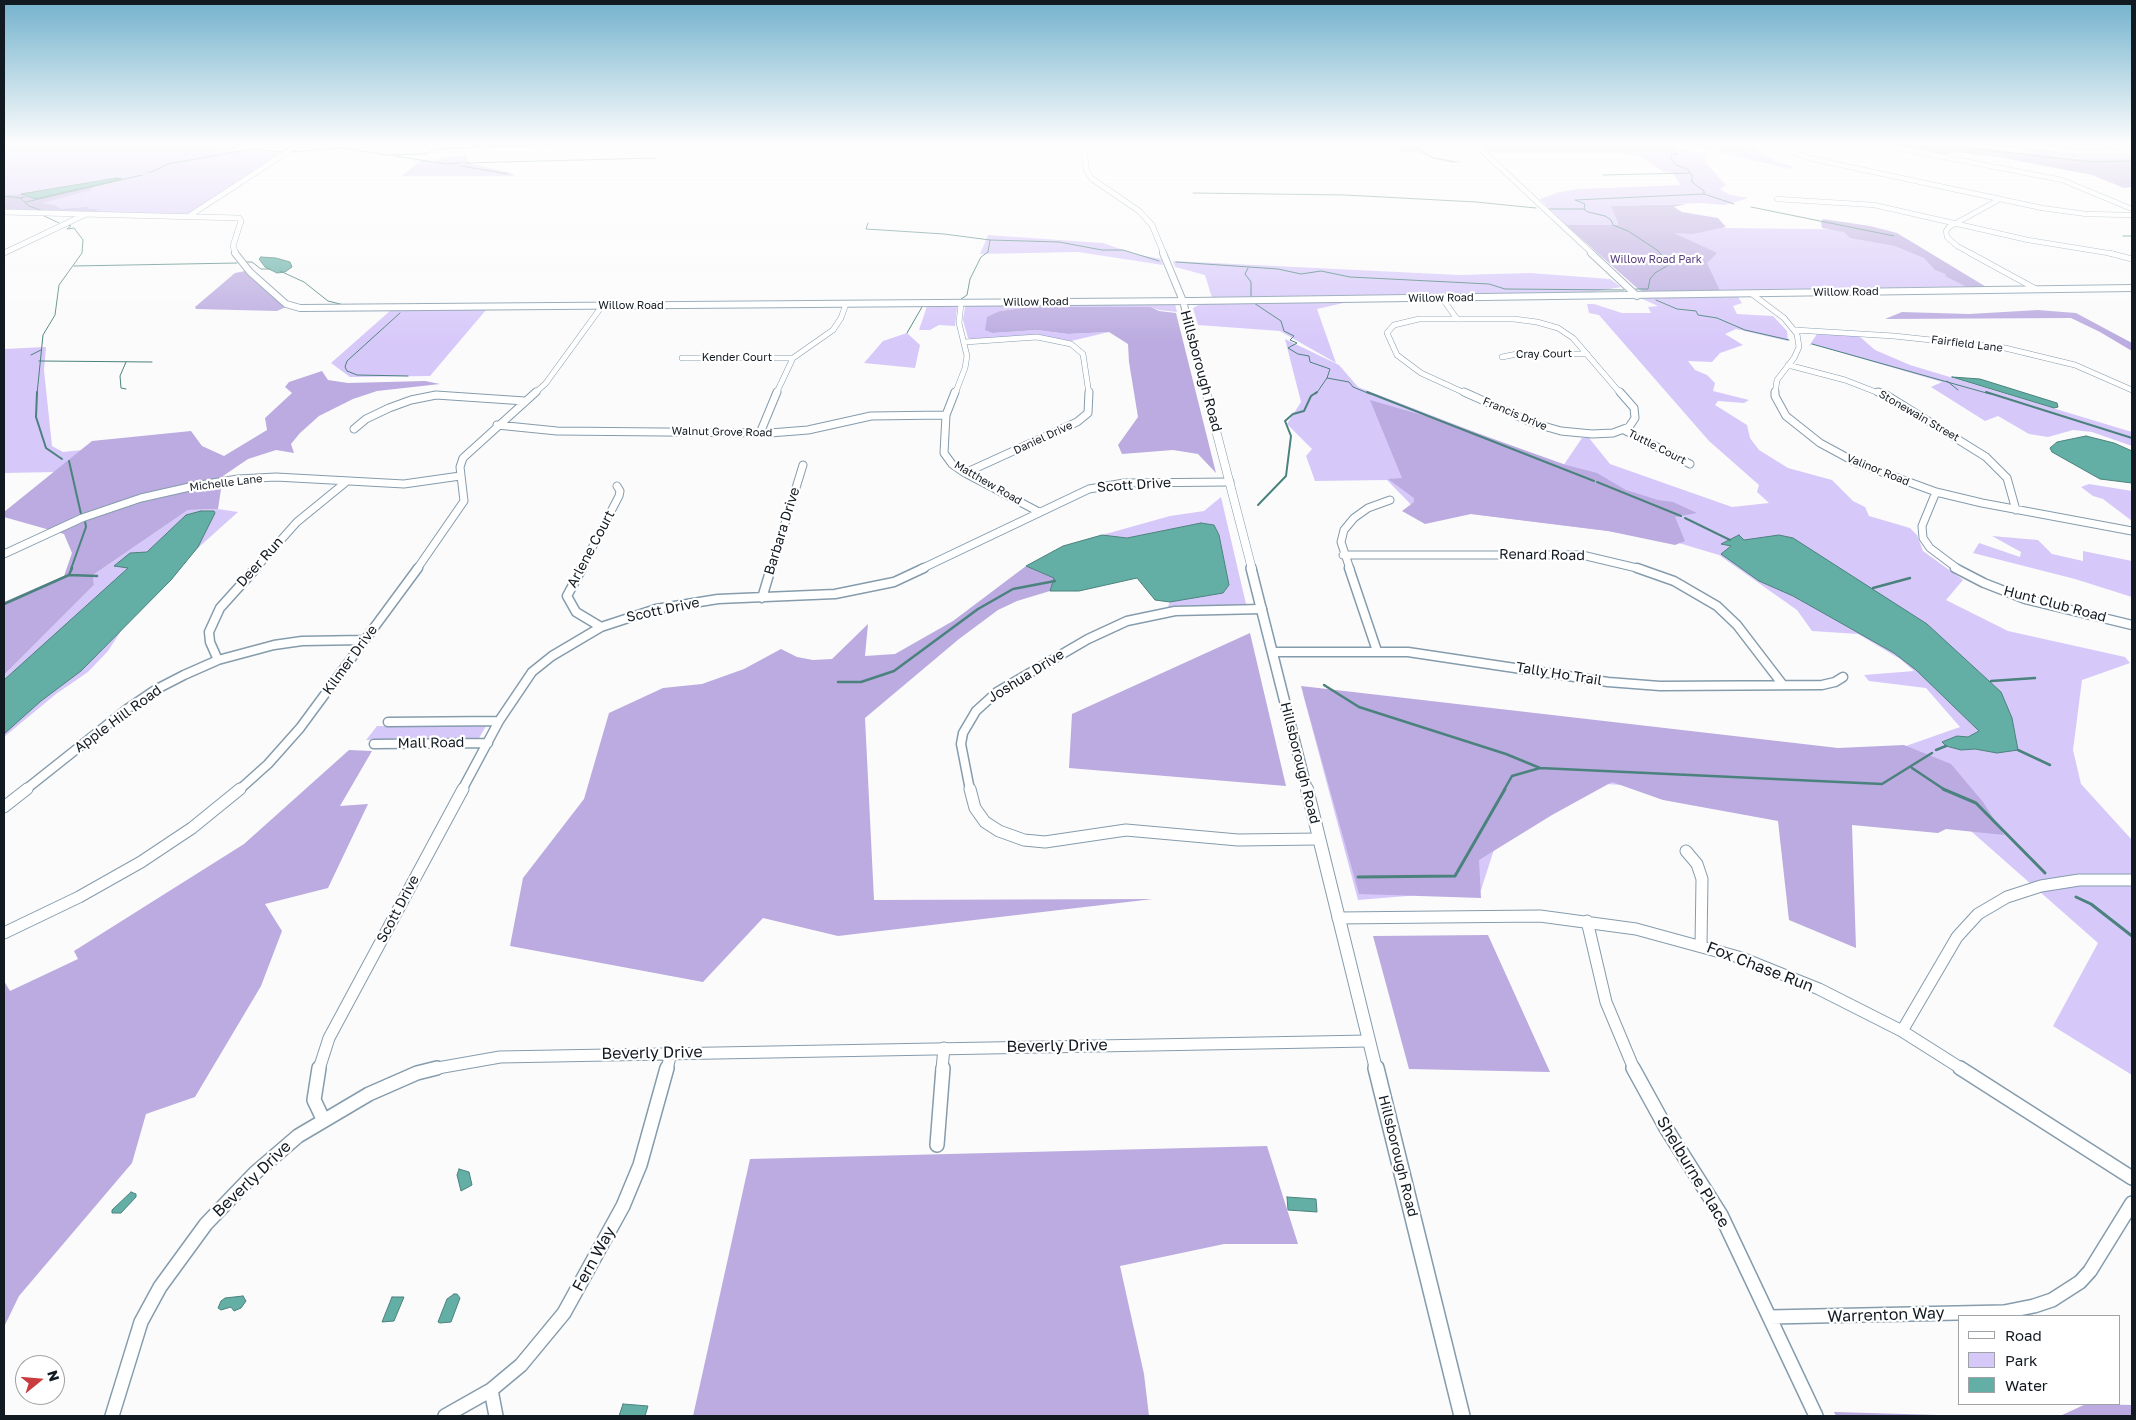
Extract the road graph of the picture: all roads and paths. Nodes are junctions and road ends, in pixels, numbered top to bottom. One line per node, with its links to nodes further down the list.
1 (199, 209): 10 (street)
2 (1136, 209): 19 (street, Hillsborough Road)
3 (1545, 209): 17 (street)
4 (1893, 209): 11 (street)
5 (1981, 209): 11 (street)
6 (2054, 209): 9 (street)
7 (4, 212): 8 (street, Willow Road)
8 (86, 214): 10 (street, Willow Road); 12 (street)
9 (2132, 215)
10 (189, 216): 22 (street, Willow Road)
11 (1955, 223): 13 (street); 15 (street)
12 (4, 253)
13 (2132, 260)
14 (2132, 288): 15 (street, Willow Road)
15 (2036, 289): 16 (street, Willow Road)
16 (1752, 294): 17 (street, Willow Road); 24 (street)
17 (1637, 296): 18 (street, Willow Road)
18 (1442, 298): 19 (street, Willow Road); 23 (street)
19 (1183, 301): 20 (street, Willow Road); 43 (street, Hillsborough Road)
20 (961, 303): 21 (street, Willow Road); 25 (street, Matthew Road)
21 (846, 304): 22 (street, Willow Road); 29 (street)
22 (602, 306): 32 (street, Kilmer Drive)
23 (1457, 319): 26 (street, Francis Drive); 36 (street, Francis Drive)
24 (1795, 330): 30 (street, Valinor Road); 31 (street, Fairfield Lane)
25 (965, 342): 33 (street, Matthew Road); 40 (street, Daniel Drive)
26 (1587, 354): 27 (street, Cray Court); 36 (street, Francis Drive)
27 (1502, 357)
28 (682, 358): 29 (street, Kender Court)
29 (793, 358): 37 (street)
30 (1788, 366): 45 (street, Valinor Road); 47 (street, Stonewain Street)
31 (2132, 390)
32 (525, 401): 34 (street, Kilmer Drive); 35 (street)
33 (946, 415): 37 (street, Walnut Grove Road); 40 (street, Matthew Road)
34 (497, 425): 37 (street, Walnut Grove Road); 41 (street, Kilmer Drive)
35 (354, 429)
36 (1624, 430): 38 (street, Tuttle Court)
37 (760, 433)
38 (1690, 464)
39 (803, 465): 52 (street, Barbara Drive)
40 (965, 473): 48 (street, Matthew Road)
41 (460, 476): 42 (street, Michelle Lane); 56 (street, Kilmer Drive)
42 (346, 482): 50 (street, Michelle Lane); 59 (street, Deer Run)
43 (1230, 482): 48 (street, Scott Drive); 53 (street, Hillsborough Road)
44 (617, 486): 55 (street, Arlene Court)
45 (1936, 492): 47 (street, Valinor Road); 54 (street, Hunt Club Road)
46 (1390, 500): 51 (street)
47 (2016, 510): 49 (street, Valinor Road)
48 (1039, 512): 52 (street, Scott Drive)
49 (2132, 531)
50 (4, 554)
51 (1343, 555): 57 (street); 61 (street, Renard Road)
52 (762, 598): 55 (street, Scott Drive)
53 (1262, 609): 58 (street, Hillsborough Road); 67 (street, Joshua Drive)
54 (2132, 625)
55 (601, 627): 62 (street, Scott Drive)
56 (364, 640): 59 (street, Apple Hill Road); 72 (street, Kilmer Drive)
57 (1377, 651): 58 (street, Tally Ho Trail); 61 (street, Tally Ho Trail)
58 (1274, 652): 67 (street, Hillsborough Road)
59 (218, 660): 66 (street, Apple Hill Road)
60 (1843, 677): 61 (street, Tally Ho Trail)
61 (1783, 685)
62 (500, 721): 63 (street, Mall Road); 64 (street, Scott Drive)
63 (388, 722)
64 (488, 743): 65 (street, Mall Road); 78 (street, Scott Drive)
65 (374, 744)
66 (4, 807)
67 (1319, 839): 70 (street, Hillsborough Road)
68 (1686, 851): 73 (street)
69 (2132, 880): 74 (street)
70 (1338, 918): 71 (street, Fox Chase Run); 75 (street, Hillsborough Road)
71 (1586, 921): 73 (street, Fox Chase Run); 82 (street, Shelburne Place)
72 (4, 933)
73 (1700, 945): 74 (street, Fox Chase Run)
74 (1902, 1030): 80 (street, Fox Chase Run)
75 (1368, 1041): 76 (street, Beverly Drive); 87 (street, Hillsborough Road)
76 (944, 1048): 77 (street, Beverly Drive); 79 (street)
77 (671, 1053): 78 (street, Beverly Drive); 83 (street, Fern Way)
78 (323, 1119): 84 (street, Beverly Drive)
79 (937, 1145)
80 (2132, 1178)
81 (2132, 1203): 82 (street, Warrenton Way)
82 (1770, 1317): 88 (street, Shelburne Place)
83 (492, 1390): 85 (street, Fern Way); 86 (street)
84 (112, 1416)
85 (446, 1416)
86 (496, 1416)
87 (1462, 1416)
88 (1816, 1416)

